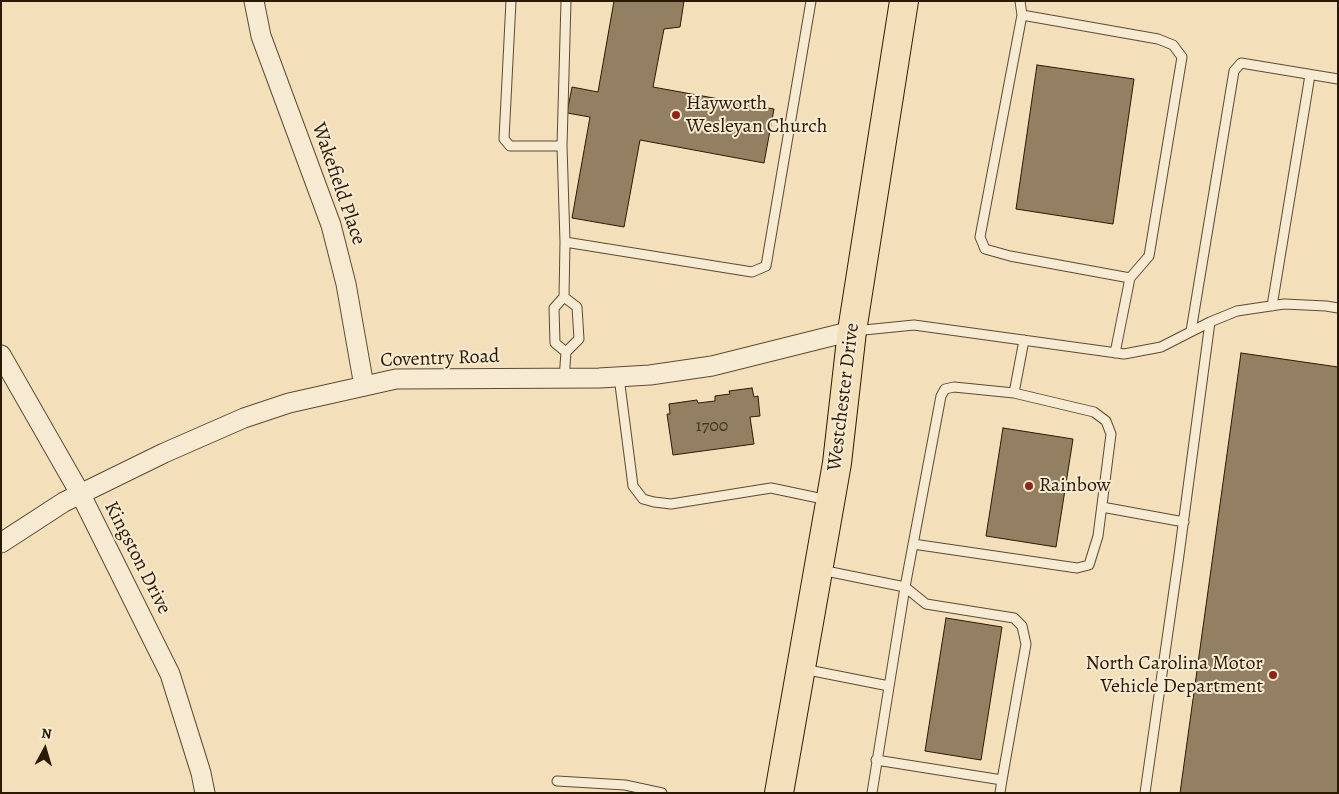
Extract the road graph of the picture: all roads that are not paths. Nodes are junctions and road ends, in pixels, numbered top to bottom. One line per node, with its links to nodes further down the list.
1 (254, 1): 25 (street, Wakefield Place)
2 (511, 1): 10 (lane)
3 (566, 1): 10 (lane)
4 (811, 1): 11 (lane)
5 (904, 1): 17 (main road, Westchester Drive)
6 (1020, 1): 7 (lane)
7 (1022, 15): 12 (lane); 12 (lane)
8 (1310, 75): 9 (lane); 14 (lane); 18 (lane)
9 (1338, 79)
10 (562, 146): 11 (lane)
11 (565, 242): 13 (lane)
12 (1130, 278): 21 (lane)
13 (564, 297): 20 (lane); 20 (lane)
14 (1272, 306): 15 (lane); 16 (lane)
15 (1338, 308)
16 (1210, 322): 18 (lane); 30 (lane)
17 (852, 331): 19 (lane); 23 (street, Coventry Road); 28 (main road, Westchester Drive)
18 (1191, 331): 21 (lane)
19 (1024, 340): 21 (lane); 26 (lane)
20 (566, 352): 24 (lane)
21 (1114, 353)
22 (1, 355): 27 (street, Kingston Drive)
23 (620, 377): 24 (street, Coventry Road); 28 (lane)
24 (564, 378): 25 (street, Coventry Road)
25 (364, 386): 27 (street, Coventry Road)
26 (1014, 394): 29 (lane); 32 (lane)
27 (81, 495): 31 (street, Coventry Road); 41 (street, Kingston Drive)
28 (830, 500): 33 (main road, Westchester Drive)
29 (1102, 507): 30 (lane); 32 (lane)
30 (1184, 522): 46 (lane)
31 (1, 543)
32 (913, 544): 34 (lane)
33 (818, 569): 34 (lane); 35 (main road, Westchester Drive)
34 (905, 587): 36 (lane); 38 (lane)
35 (800, 669): 36 (lane); 43 (main road, Westchester Drive)
36 (889, 686): 37 (lane)
37 (876, 760): 38 (lane); 44 (lane)
38 (1002, 780): 45 (lane)
39 (557, 781): 40 (lane)
40 (597, 788): 42 (lane)
41 (206, 793)
42 (662, 793)
43 (779, 793)
44 (872, 793)
45 (1000, 793)
46 (1145, 793)

